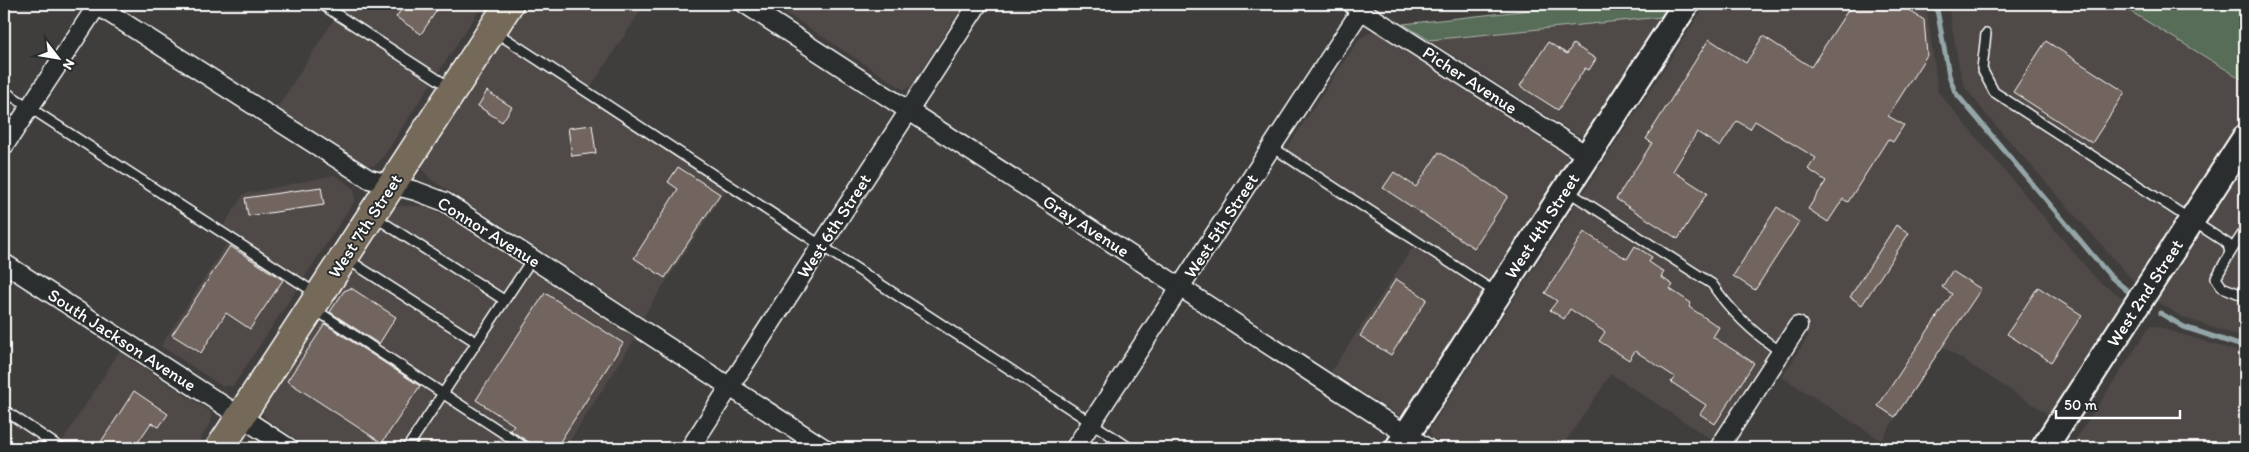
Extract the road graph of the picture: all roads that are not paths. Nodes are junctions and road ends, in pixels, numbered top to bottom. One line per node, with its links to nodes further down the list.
1 (97, 4): 12 (street); 18 (street, Connor Avenue)
2 (321, 4): 10 (lane)
3 (509, 4): 8 (main road, West 7th Street)
4 (745, 4): 13 (street, Gray Avenue)
5 (978, 4): 13 (street, West 6th Street)
6 (1686, 4): 17 (street, West 4th Street)
7 (1359, 6): 16 (street, West 5th Street); 17 (street, Picher Avenue)
8 (492, 30): 10 (main road, West 7th Street); 23 (lane)
9 (1986, 34): 21 (lane)
10 (453, 90): 18 (main road, West 7th Street)
11 (4, 91): 12 (lane)
12 (30, 107): 15 (street); 32 (lane)
13 (910, 110): 23 (street, West 6th Street); 28 (street, Gray Avenue)
14 (2245, 138): 21 (street, West 2nd Street)
15 (4, 146)
16 (1272, 146): 28 (street, West 5th Street); 29 (lane)
17 (1588, 156): 19 (street, West 4th Street)
18 (391, 186): 20 (main road, West 7th Street); 26 (street, Connor Avenue)
19 (1566, 190): 29 (street, West 4th Street); 35 (lane)
20 (372, 215): 25 (main road, West 7th Street); 31 (lane)
21 (2192, 220): 24 (lane); 52 (street, West 2nd Street)
22 (2245, 230): 24 (lane)
23 (821, 246): 36 (street, West 6th Street); 40 (lane)
24 (2230, 253): 30 (lane)
25 (344, 257): 32 (main road, West 7th Street); 34 (lane)
26 (532, 259): 31 (lane); 36 (street, Connor Avenue)
27 (4, 262): 39 (street, South Jackson Avenue)
28 (1181, 288): 40 (street, West 5th Street); 41 (street, Gray Avenue)
29 (1498, 294): 41 (street, West 4th Street)
30 (2245, 296)
31 (504, 300): 34 (lane)
32 (316, 301): 37 (lane); 39 (main road, West 7th Street)
33 (1798, 326): 35 (street)
34 (476, 342): 37 (lane)
35 (1781, 352): 42 (street)
36 (731, 388): 48 (street, West 6th Street); 49 (street, Connor Avenue)
37 (443, 394): 46 (lane); 47 (lane)
38 (4, 410): 43 (lane)
39 (240, 416): 44 (main road, West 7th Street); 45 (street, South Jackson Avenue)
40 (1092, 423): 50 (street, West 5th Street); 51 (lane)
41 (1410, 444)
42 (1723, 447)
43 (61, 448)
44 (220, 448)
45 (289, 448)
46 (407, 448)
47 (526, 448)
48 (690, 448)
49 (824, 448)
50 (1075, 448)
51 (1130, 448)
52 (2044, 448)

